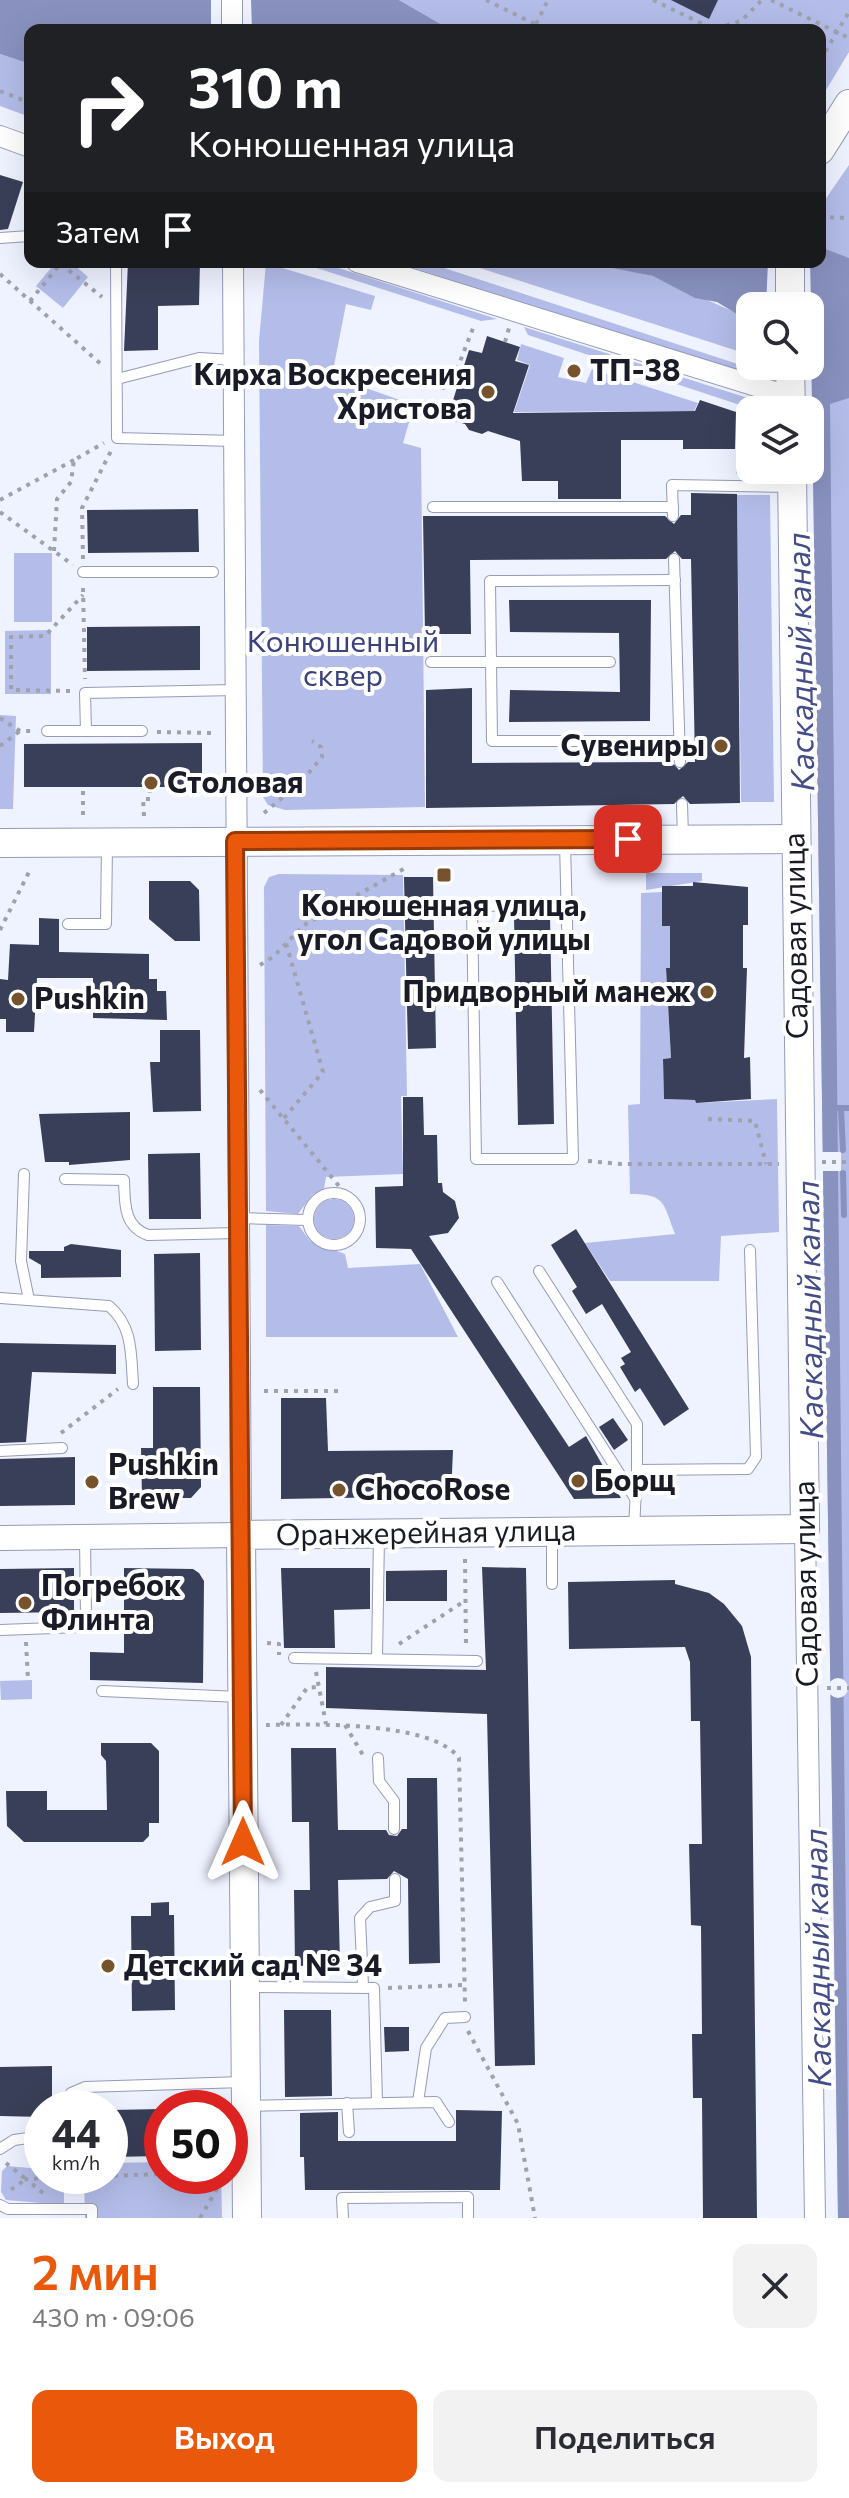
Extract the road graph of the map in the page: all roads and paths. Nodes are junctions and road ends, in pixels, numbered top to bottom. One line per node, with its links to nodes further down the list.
1 (232, 0): 8 (street)
2 (486, 0): 9 (path)
3 (548, 0): 9 (path)
4 (653, 0): 10 (path)
5 (762, 0): 11 (path)
6 (771, 0): 12 (path)
7 (849, 12): 14 (path)
8 (232, 24)
9 (536, 24)
10 (701, 24)
11 (732, 24)
12 (821, 24)
13 (826, 26): 14 (path)
14 (838, 32): 15 (path); 16 (path)
15 (849, 38)
16 (826, 51)
17 (0, 91): 18 (path)
18 (24, 101)
19 (849, 104): 21 (main road)
20 (0, 136): 22 (street)
21 (826, 140)
22 (24, 145)
23 (826, 217): 24 (path)
24 (849, 218)
25 (24, 236): 26 (lane)
26 (0, 238)
27 (57, 268): 35 (path)
28 (67, 268): 36 (path)
29 (116, 268): 36 (lane)
30 (233, 268): 40 (street)
31 (375, 268): 43 (street)
32 (790, 268): 34 (main road)
33 (0, 274): 35 (path)
34 (790, 292)
35 (30, 301): 41 (path)
36 (117, 309): 41 (lane)
37 (475, 323): 42 (path)
38 (508, 330): 39 (path)
39 (505, 342)
40 (234, 360): 41 (lane); 45 (street)
41 (117, 379): 44 (lane)
42 (423, 379)
43 (767, 396)
44 (117, 438): 45 (lane); 46 (path); 54 (path)
45 (235, 441): 61 (street)
46 (74, 460): 49 (path); 52 (path)
47 (736, 482): 50 (lane)
48 (792, 484): 79 (main road, Садовая улица)
49 (0, 500)
50 (433, 507)
51 (0, 512): 52 (path)
52 (54, 551): 54 (path)
53 (674, 559): 56 (lane)
54 (83, 572): 55 (lane); 57 (path)
55 (213, 572)
56 (675, 580): 58 (lane); 69 (lane)
57 (83, 595): 62 (path); 62 (path)
58 (491, 661): 59 (lane); 60 (lane); 69 (lane)
59 (431, 662)
60 (610, 662)
61 (236, 690): 62 (lane); 81 (street)
62 (85, 693): 65 (lane)
63 (0, 718): 70 (path)
64 (47, 731): 65 (lane)
65 (86, 731): 66 (lane)
66 (142, 731): 67 (path)
67 (214, 733)
68 (312, 741): 75 (path)
69 (679, 741): 71 (lane)
70 (0, 746)
71 (680, 762)
72 (150, 787): 77 (path)
73 (83, 789): 76 (path)
74 (682, 804): 78 (lane)
75 (264, 813)
76 (83, 816)
77 (144, 816)
78 (683, 839): 79 (main road); 80 (main road)
79 (795, 839): 117 (main road, Садовая улица)
80 (565, 840): 81 (main road); 86 (lane)
81 (235, 841): 82 (main road); 103 (street)
82 (107, 842): 83 (main road); 87 (lane)
83 (0, 843)
84 (407, 867): 89 (path)
85 (30, 870): 88 (path)
86 (567, 905): 94 (lane); 94 (lane)
87 (68, 924)
88 (0, 930)
89 (286, 943): 90 (path); 92 (path)
90 (260, 965)
91 (260, 1090): 92 (path)
92 (284, 1118): 101 (path)
93 (708, 1119): 98 (path)
94 (573, 1159): 98 (path)
95 (820, 1162): 96 (path)
96 (846, 1162)
97 (785, 1163): 98 (path)
98 (766, 1164)
99 (24, 1174): 108 (lane)
100 (65, 1179): 103 (lane)
101 (339, 1193): 102 (lane); 102 (lane)
102 (307, 1220): 103 (lane)
103 (239, 1226): 121 (street)
104 (750, 1250): 115 (lane)
105 (539, 1271): 115 (lane)
106 (497, 1282): 116 (lane)
107 (0, 1298): 108 (lane)
108 (29, 1300): 109 (lane)
109 (133, 1381): 113 (path)
110 (264, 1391): 111 (path)
111 (341, 1391)
112 (62, 1448): 113 (lane)
113 (40, 1449): 114 (lane)
114 (0, 1451)
115 (637, 1470): 116 (lane)
116 (635, 1498): 118 (lane)
117 (805, 1529): 118 (main road, Оранжерейная улица); 177 (street, Садовая улица)
118 (634, 1531): 119 (main road, Оранжерейная улица)
119 (552, 1532): 120 (main road, Оранжерейная улица); 125 (lane)
120 (380, 1534): 121 (main road, Оранжерейная улица); 131 (lane)
121 (241, 1535): 123 (street, Оранжерейная улица); 138 (main road)
122 (0, 1538): 123 (street, Оранжерейная улица)
123 (85, 1538): 128 (lane)
124 (465, 1559): 126 (path)
125 (552, 1584)
126 (466, 1600): 131 (path); 132 (path)
127 (0, 1630): 128 (lane)
128 (25, 1630): 133 (path)
129 (294, 1658): 130 (lane)
130 (316, 1658): 131 (lane); 134 (path)
131 (377, 1659): 132 (lane)
132 (472, 1661)
133 (28, 1680)
134 (316, 1687): 139 (path); 142 (path)
135 (829, 1688): 136 (path)
136 (849, 1688)
137 (102, 1691): 138 (lane)
138 (242, 1697): 148 (main road)
139 (326, 1724): 140 (path); 142 (path)
140 (344, 1724): 144 (path); 147 (path)
141 (266, 1725): 142 (path)
142 (281, 1725)
143 (378, 1758): 144 (lane)
144 (379, 1781): 145 (lane)
145 (394, 1829)
146 (395, 1879): 149 (lane)
147 (464, 1985): 149 (path); 150 (path)
148 (245, 1987): 149 (lane); 153 (main road)
149 (368, 1987): 155 (lane)
150 (465, 2017): 156 (lane); 176 (path)
151 (78, 2090): 152 (lane)
152 (154, 2090)
153 (246, 2090)
154 (248, 2094): 157 (lane)
155 (377, 2102): 156 (lane); 157 (lane)
156 (418, 2102): 158 (lane)
157 (347, 2103): 159 (lane)
158 (449, 2122)
159 (349, 2132)
160 (24, 2139): 161 (lane)
161 (0, 2149)
162 (0, 2158): 163 (path)
163 (24, 2177)
164 (24, 2180): 168 (path)
165 (44, 2194): 170 (path)
166 (214, 2194): 172 (path)
167 (247, 2194): 173 (main road)
168 (0, 2197)
169 (0, 2205): 170 (lane)
170 (62, 2209): 171 (lane)
171 (92, 2218)
172 (200, 2218)
173 (247, 2218)
174 (343, 2218): 175 (lane)
175 (468, 2218)
176 (535, 2218)
177 (815, 2218)

